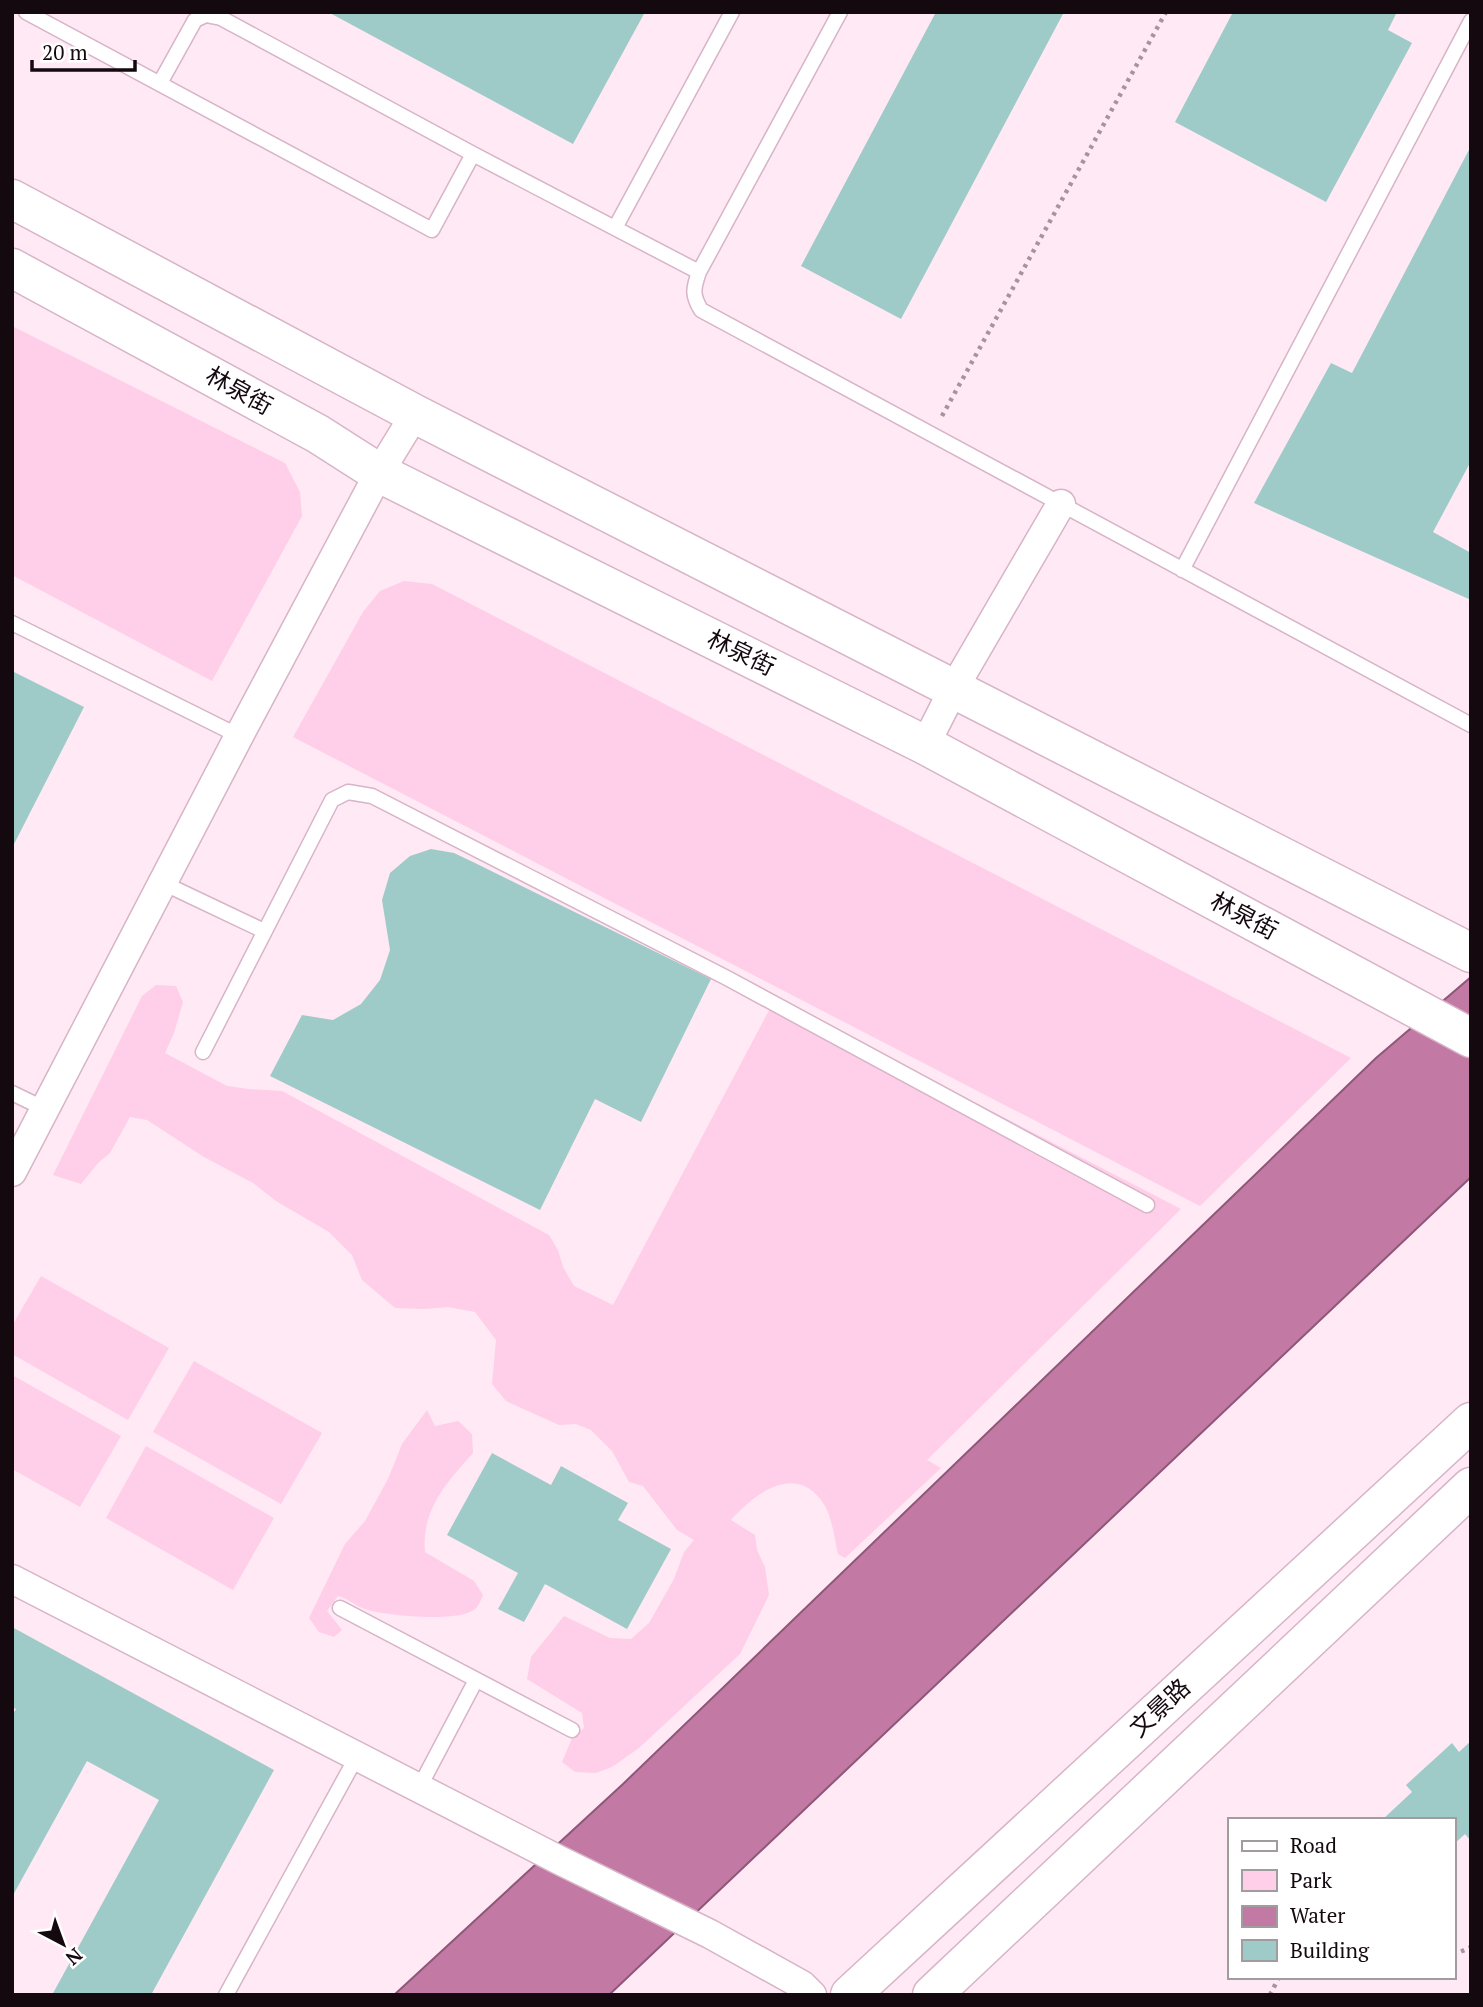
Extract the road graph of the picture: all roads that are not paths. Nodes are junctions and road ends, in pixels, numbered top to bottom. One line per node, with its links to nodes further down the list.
1 (26, 12): 5 (lane)
2 (732, 12): 8 (lane)
3 (840, 12): 10 (lane)
4 (1471, 21): 14 (lane)
5 (160, 83): 6 (lane); 6 (lane)
6 (473, 154): 8 (lane)
7 (12, 199): 11 (main road)
8 (615, 228): 10 (lane)
9 (12, 268): 12 (main road, 林泉街)
10 (699, 272): 13 (lane)
11 (415, 414): 12 (street); 16 (main road)
12 (379, 473): 18 (street); 19 (main road, 林泉街)
13 (1061, 504): 14 (lane); 16 (street)
14 (1182, 570): 17 (lane)
15 (12, 623): 18 (lane)
16 (954, 688): 19 (street); 22 (main road)
17 (1471, 725)
18 (239, 736): 20 (street)
19 (925, 745): 23 (main road, 林泉街)
20 (163, 883): 21 (lane); 26 (street)
21 (264, 931): 24 (lane); 28 (lane)
22 (1471, 953)
23 (1465, 1035)
24 (202, 1052)
25 (12, 1093): 26 (lane)
26 (45, 1109): 27 (street)
27 (12, 1172)
28 (1147, 1205)
29 (1471, 1422): 39 (main road, 文景路)
30 (1471, 1487): 40 (main road)
31 (12, 1578): 35 (street)
32 (340, 1608): 33 (lane)
33 (476, 1680): 34 (lane); 36 (lane)
34 (572, 1730)
35 (357, 1756): 36 (street); 37 (lane)
36 (419, 1788): 38 (street)
37 (226, 1995)
38 (812, 1995)
39 (850, 1995)
40 (932, 1995)

